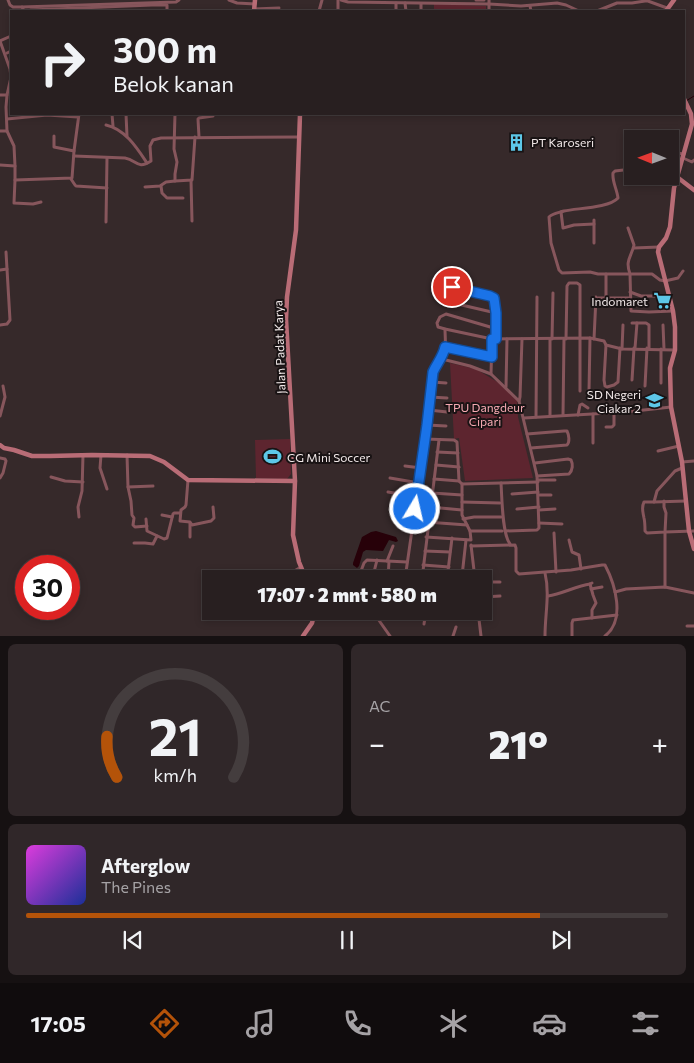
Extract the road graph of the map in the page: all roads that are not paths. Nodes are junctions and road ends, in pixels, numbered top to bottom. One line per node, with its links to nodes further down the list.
1 (8, 0): 19 (street)
2 (179, 0): 8 (street)
3 (229, 0): 16 (street)
4 (340, 0): 11 (street)
5 (476, 0): 6 (street)
6 (484, 0)
7 (674, 0): 37 (street)
8 (105, 2): 19 (street)
9 (468, 2): 10 (street); 13 (street)
10 (489, 2): 17 (street)
11 (396, 3): 12 (street); 30 (street)
12 (405, 4): 13 (street); 31 (street)
13 (421, 4): 32 (street)
14 (137, 5): 15 (street); 22 (street); 27 (street)
15 (152, 5): 28 (street); 29 (street)
16 (255, 6): 20 (street)
17 (521, 6): 18 (street); 33 (street)
18 (530, 6): 34 (street); 35 (street)
19 (22, 7): 23 (street)
20 (279, 8)
21 (109, 9): 22 (street); 26 (street)
22 (123, 9)
23 (24, 10)
24 (59, 10): 25 (street)
25 (75, 10): 26 (street)
26 (92, 10)
27 (137, 10)
28 (152, 10)
29 (167, 10)
30 (396, 10)
31 (406, 10)
32 (421, 10)
33 (522, 10)
34 (531, 10)
35 (577, 10)
36 (599, 10): 37 (street)
37 (666, 10)
38 (0, 41): 39 (street)
39 (10, 69)
40 (10, 81): 42 (street)
41 (0, 95): 42 (street)
42 (6, 95): 50 (street)
43 (685, 100): 63 (street)
44 (112, 115): 52 (street)
45 (126, 115): 56 (street)
46 (175, 115): 59 (street)
47 (300, 115): 58 (street, Jalan Padat Karya)
48 (79, 116): 50 (street); 60 (street)
49 (214, 116): 57 (street)
50 (7, 119): 54 (street)
51 (106, 125): 52 (street)
52 (113, 126): 56 (street)
53 (0, 131): 54 (street)
54 (7, 131): 68 (street)
55 (54, 136): 60 (street)
56 (127, 137): 66 (street)
57 (197, 137): 58 (street); 59 (street); 75 (street)
58 (299, 137): 186 (street, Jalan Padat Karya)
59 (175, 138): 66 (street); 74 (street)
60 (74, 151): 62 (street)
61 (679, 154): 63 (street)
62 (74, 156): 64 (street); 72 (street)
63 (684, 156): 65 (street); 70 (street)
64 (107, 158): 66 (street); 79 (street)
65 (694, 160)
66 (147, 163)
67 (0, 165): 68 (street)
68 (15, 166): 73 (street)
69 (624, 170): 83 (street)
70 (679, 172)
71 (679, 176): 80 (street)
72 (71, 179): 73 (street); 79 (street)
73 (15, 180): 82 (street)
74 (175, 180): 75 (street); 77 (street)
75 (191, 180): 84 (street)
76 (675, 185): 88 (street)
77 (161, 186): 78 (street); 81 (street)
78 (145, 187)
79 (107, 188): 85 (street)
80 (694, 190)
81 (183, 198)
82 (41, 202)
83 (561, 212): 87 (street); 94 (street)
84 (192, 220)
85 (106, 222)
86 (628, 228): 89 (street)
87 (594, 244)
88 (659, 247): 89 (street); 96 (street)
89 (634, 248): 95 (street)
90 (6, 252): 91 (street)
91 (7, 269): 92 (street); 105 (street)
92 (0, 270)
93 (683, 270): 96 (street)
94 (606, 274): 95 (street); 101 (street)
95 (630, 274): 96 (street); 97 (street)
96 (665, 281): 99 (street)
97 (630, 292): 99 (street); 102 (street)
98 (553, 293): 115 (street)
99 (669, 296): 103 (street)
100 (537, 297): 114 (street)
101 (606, 298): 102 (street); 111 (street)
102 (630, 298): 103 (street)
103 (673, 311): 124 (street)
104 (496, 313): 104 (street); 108 (street)
105 (0, 324)
106 (623, 325): 120 (street)
107 (663, 325): 123 (street)
108 (497, 328): 109 (street); 112 (street)
109 (444, 329): 112 (street); 119 (street)
110 (580, 338): 111 (street); 116 (street); 116 (street); 135 (street)
111 (592, 338): 118 (street); 136 (street)
112 (494, 339): 117 (street); 125 (street)
113 (522, 339): 114 (street); 117 (street); 140 (street)
114 (537, 339): 115 (street); 150 (street)
115 (551, 339): 116 (street); 151 (street)
116 (565, 339): 148 (street)
117 (507, 340): 134 (street)
118 (606, 346): 120 (street); 120 (street)
119 (445, 347): 125 (street); 126 (street)
120 (621, 348): 121 (street)
121 (635, 348): 122 (street); 122 (street); 128 (street)
122 (648, 349): 123 (street); 133 (street)
123 (662, 349): 124 (street); 131 (street)
124 (676, 350): 141 (street)
125 (492, 357): 127 (street)
126 (442, 359): 127 (street); 129 (street)
127 (491, 374): 134 (street)
128 (632, 380)
129 (432, 382): 130 (street); 138 (street)
130 (446, 383)
131 (661, 383)
132 (4, 386): 137 (street)
133 (645, 386)
134 (506, 388): 140 (street)
135 (580, 391)
136 (589, 391)
137 (2, 397): 149 (street)
138 (430, 397): 139 (street); 143 (street)
139 (448, 398)
140 (518, 401): 152 (street)
141 (671, 407): 145 (street); 161 (street)
142 (588, 408): 146 (street)
143 (429, 410): 144 (street); 153 (street)
144 (447, 412)
145 (614, 413): 147 (street); 155 (street)
146 (578, 414): 147 (street); 148 (street)
147 (593, 414): 159 (street)
148 (563, 415): 151 (street)
149 (0, 416)
150 (536, 416): 151 (street); 152 (street)
151 (550, 416)
152 (524, 418): 156 (street)
153 (427, 425): 154 (street); 157 (street)
154 (446, 426)
155 (606, 427)
156 (528, 434): 162 (street); 162 (street)
157 (425, 439): 158 (street); 176 (street)
158 (439, 440): 164 (street); 165 (street)
159 (593, 442)
160 (0, 445): 166 (street)
161 (678, 446): 163 (street); 171 (street)
162 (531, 448): 172 (street)
163 (658, 451)
164 (438, 452): 165 (street); 173 (street)
165 (458, 453): 175 (street)
166 (83, 455): 167 (street); 187 (street)
167 (101, 455): 168 (street); 193 (street)
168 (127, 455): 184 (street); 192 (street)
169 (0, 458): 178 (street)
170 (694, 461): 171 (street)
171 (682, 462): 177 (street)
172 (535, 463): 183 (street); 183 (street)
173 (436, 465): 175 (street); 182 (street)
174 (405, 466): 176 (street)
175 (459, 467): 189 (street)
176 (421, 468): 188 (street)
177 (682, 468): 202 (street); 204 (street)
178 (1, 473): 180 (street)
179 (51, 477): 187 (street)
180 (0, 478)
181 (390, 478): 188 (street)
182 (434, 479): 189 (street); 195 (street)
183 (538, 479): 185 (street); 190 (street); 197 (street)
184 (188, 480): 186 (street); 212 (street)
185 (555, 480)
186 (295, 481): 248 (street, Jalan Padat Karya)
187 (83, 482): 214 (street)
188 (419, 483): 200 (street)
189 (461, 483): 190 (street); 198 (street)
190 (501, 483): 227 (street)
191 (154, 486): 192 (street)
192 (128, 487): 225 (street)
193 (107, 489)
194 (388, 492): 200 (street)
195 (432, 493): 198 (street); 207 (street)
196 (512, 494): 197 (street)
197 (538, 494): 199 (street); 208 (street)
198 (462, 495): 203 (street)
199 (551, 495)
200 (417, 497): 219 (street)
201 (664, 501): 202 (street); 204 (street); 229 (street)
202 (686, 501): 228 (street)
203 (462, 502): 205 (street); 210 (street)
204 (654, 502): 229 (street)
205 (500, 503)
206 (213, 507): 220 (street)
207 (430, 508): 210 (street); 221 (street)
208 (539, 508): 209 (street); 211 (street); 222 (street)
209 (517, 509)
210 (462, 510): 218 (street)
211 (555, 510)
212 (180, 513): 215 (street); 220 (street)
213 (162, 515): 215 (street)
214 (79, 517)
215 (172, 517): 231 (street)
216 (501, 517): 218 (street)
217 (146, 519): 225 (street)
218 (463, 519): 224 (street)
219 (413, 521): 221 (street); 246 (street)
220 (190, 522): 232 (street)
221 (428, 522): 224 (street); 233 (street)
222 (539, 523): 223 (street); 227 (street)
223 (562, 524)
224 (467, 525): 226 (street)
225 (146, 526): 231 (street)
226 (470, 531): 227 (street); 235 (street)
227 (503, 531): 238 (street)
228 (692, 531): 229 (street); 241 (street)
229 (665, 532): 266 (street)
230 (554, 534): 261 (street)
231 (157, 536): 237 (street)
232 (190, 537)
233 (426, 537): 234 (street); 242 (street)
234 (452, 538): 235 (street); 243 (street)
235 (469, 540): 240 (street); 259 (street)
236 (568, 540): 250 (street)
237 (134, 543)
238 (511, 545): 240 (street); 262 (street)
239 (393, 546): 245 (street)
240 (471, 546): 260 (street)
241 (694, 548)
242 (424, 550): 243 (street); 247 (street)
243 (450, 552): 249 (street)
244 (377, 560): 245 (street); 253 (street); 254 (street)
245 (388, 561): 246 (street); 255 (street)
246 (407, 562): 256 (street)
247 (423, 565): 249 (street); 257 (street)
248 (301, 567): 251 (street); 252 (street, Jalan Padat Karya)
249 (449, 567): 258 (street)
250 (581, 568): 261 (street); 268 (street)
251 (296, 570)
252 (302, 570)
253 (361, 570)
254 (374, 570)
255 (388, 570)
256 (406, 570)
257 (423, 570)
258 (448, 570)
259 (463, 570)
260 (474, 570)
261 (556, 572): 262 (street)
262 (546, 573): 272 (street)
263 (492, 582): 264 (street)
264 (500, 582)
265 (602, 587): 267 (street)
266 (665, 587): 268 (street); 269 (street)
267 (591, 589): 272 (street); 274 (street)
268 (615, 592): 273 (street)
269 (694, 593)
270 (492, 596): 271 (street)
271 (500, 596)
272 (548, 596): 287 (street)
273 (617, 615): 274 (street); 289 (street)
274 (592, 618): 288 (street)
275 (313, 620): 283 (street)
276 (379, 620): 284 (street)
277 (425, 620): 279 (street)
278 (479, 620): 286 (street)
279 (424, 624)
280 (687, 626): 281 (street)
281 (694, 626)
282 (456, 627): 285 (street)
283 (303, 636)
284 (390, 636)
285 (453, 636)
286 (481, 636)
287 (545, 636)
288 (572, 636)
289 (605, 636)

